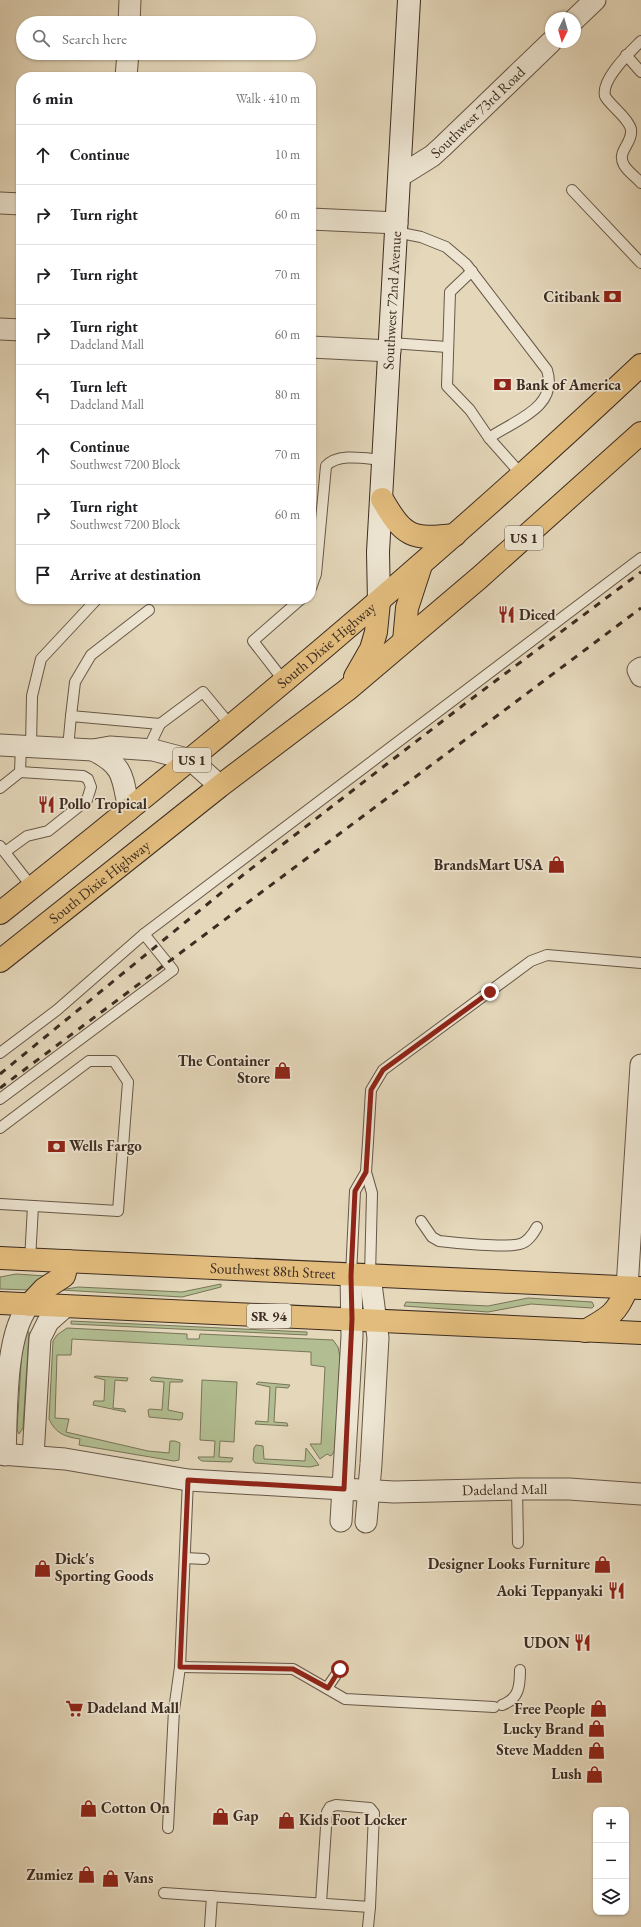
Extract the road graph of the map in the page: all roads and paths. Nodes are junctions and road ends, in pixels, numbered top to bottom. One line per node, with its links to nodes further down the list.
1 (130, 0): 5 (street)
2 (409, 0): 12 (street, Southwest 72nd Avenue)
3 (594, 0): 4 (street)
4 (581, 13)
5 (129, 16)
6 (641, 41): 8 (lane)
7 (545, 48): 12 (street, Southwest 73rd Road)
8 (626, 56): 11 (lane); 13 (lane)
9 (127, 60): 10 (street)
10 (126, 72)
11 (641, 72)
12 (400, 176): 18 (street, Southwest 72nd Avenue)
13 (641, 183)
14 (572, 190): 19 (lane)
15 (0, 203): 16 (street)
16 (16, 204)
17 (316, 219): 18 (street)
18 (397, 227): 20 (lane); 24 (street, Southwest 72nd Avenue)
19 (641, 263)
20 (472, 271): 25 (lane); 28 (lane)
21 (0, 329): 22 (street)
22 (16, 330)
23 (316, 347): 24 (street)
24 (391, 347): 25 (lane); 29 (street, Southwest 72nd Avenue)
25 (447, 347): 28 (lane)
26 (641, 365): 30 (main road, South Dixie Highway / US 1)
27 (641, 433): 40 (main road, South Dixie Highway / US 1)
28 (489, 438): 30 (lane)
29 (384, 460): 31 (street, Southwest 72nd Avenue); 35 (lane)
30 (521, 474): 32 (main road, South Dixie Highway / US 1)
31 (382, 499): 32 (main road); 36 (street, Southwest 72nd Avenue)
32 (455, 535): 34 (main road, South Dixie Highway / US 1)
33 (641, 558): 59 (lane)
34 (422, 562): 36 (main road, South Dixie Highway / US 1); 40 (main road)
35 (316, 571)
36 (379, 602): 41 (main road, South Dixie Highway / US 1); 42 (main road)
37 (92, 604): 47 (lane)
38 (295, 604): 41 (lane)
39 (149, 610): 43 (lane)
40 (404, 641): 42 (main road, South Dixie Highway / US 1)
41 (284, 681): 45 (main road, South Dixie Highway / US 1)
42 (348, 690): 53 (main road, South Dixie Highway / US 1)
43 (71, 716): 44 (lane); 48 (lane)
44 (160, 724): 45 (lane); 49 (lane)
45 (231, 726): 51 (main road, South Dixie Highway / US 1)
46 (0, 745): 47 (street)
47 (26, 746): 48 (street); 52 (lane)
48 (68, 748): 50 (street)
49 (148, 749): 50 (street); 51 (street)
50 (93, 750): 55 (street)
51 (191, 760): 53 (street); 55 (main road, South Dixie Highway / US 1)
52 (20, 772): 54 (lane); 56 (lane)
53 (220, 786): 60 (main road, South Dixie Highway / US 1)
54 (0, 788)
55 (129, 810): 57 (main road, South Dixie Highway / US 1)
56 (2, 849): 57 (lane)
57 (32, 887): 58 (main road, South Dixie Highway / US 1)
58 (0, 913)
59 (144, 934): 62 (lane); 64 (lane)
60 (0, 961)
61 (641, 963): 67 (lane)
62 (0, 1053)
63 (641, 1065): 66 (street)
64 (0, 1099)
65 (0, 1128): 69 (lane)
66 (639, 1132): 76 (street)
67 (366, 1172): 75 (lane); 75 (lane)
68 (0, 1204): 69 (lane)
69 (33, 1206): 73 (lane)
70 (421, 1221): 71 (lane)
71 (537, 1227)
72 (0, 1258): 73 (main road, Southwest 88th Street)
73 (30, 1260): 74 (main road, Southwest 88th Street)
74 (68, 1261): 75 (main road, Southwest 88th Street); 78 (main road)
75 (361, 1276): 76 (main road, Southwest 88th Street); 80 (street); 81 (street)
76 (634, 1288): 82 (main road)
77 (0, 1303): 78 (main road, SR 94)
78 (29, 1305): 79 (main road, SR 94); 85 (street)
79 (66, 1306): 80 (main road, SR 94); 87 (street)
80 (352, 1319): 81 (main road, SR 94); 90 (street)
81 (377, 1321): 82 (main road, SR 94); 91 (street)
82 (585, 1330): 84 (main road, SR 94)
83 (0, 1333): 85 (street)
84 (641, 1333)
85 (11, 1352): 86 (street)
86 (3, 1454): 87 (street, Dadeland Mall)
87 (33, 1456): 88 (street, Dadeland Mall)
88 (188, 1480): 90 (street, Dadeland Mall); 96 (lane)
89 (517, 1488): 91 (street, Dadeland Mall); 92 (street, Dadeland Mall); 95 (lane)
90 (344, 1489): 91 (street, Dadeland Mall); 93 (street)
91 (369, 1490): 94 (street)
92 (641, 1494)
93 (341, 1521)
94 (366, 1522)
95 (518, 1543)
96 (185, 1558): 97 (lane); 98 (lane)
97 (204, 1559)
98 (180, 1667): 101 (lane); 102 (lane)
99 (340, 1669): 101 (lane)
100 (520, 1670): 101 (lane)
101 (328, 1688)
102 (168, 1828)
103 (164, 1893): 104 (lane)
104 (212, 1896): 105 (lane); 107 (lane)
105 (321, 1903): 106 (lane); 106 (lane)
106 (370, 1906): 108 (lane)
107 (210, 1927)
108 (368, 1927)

